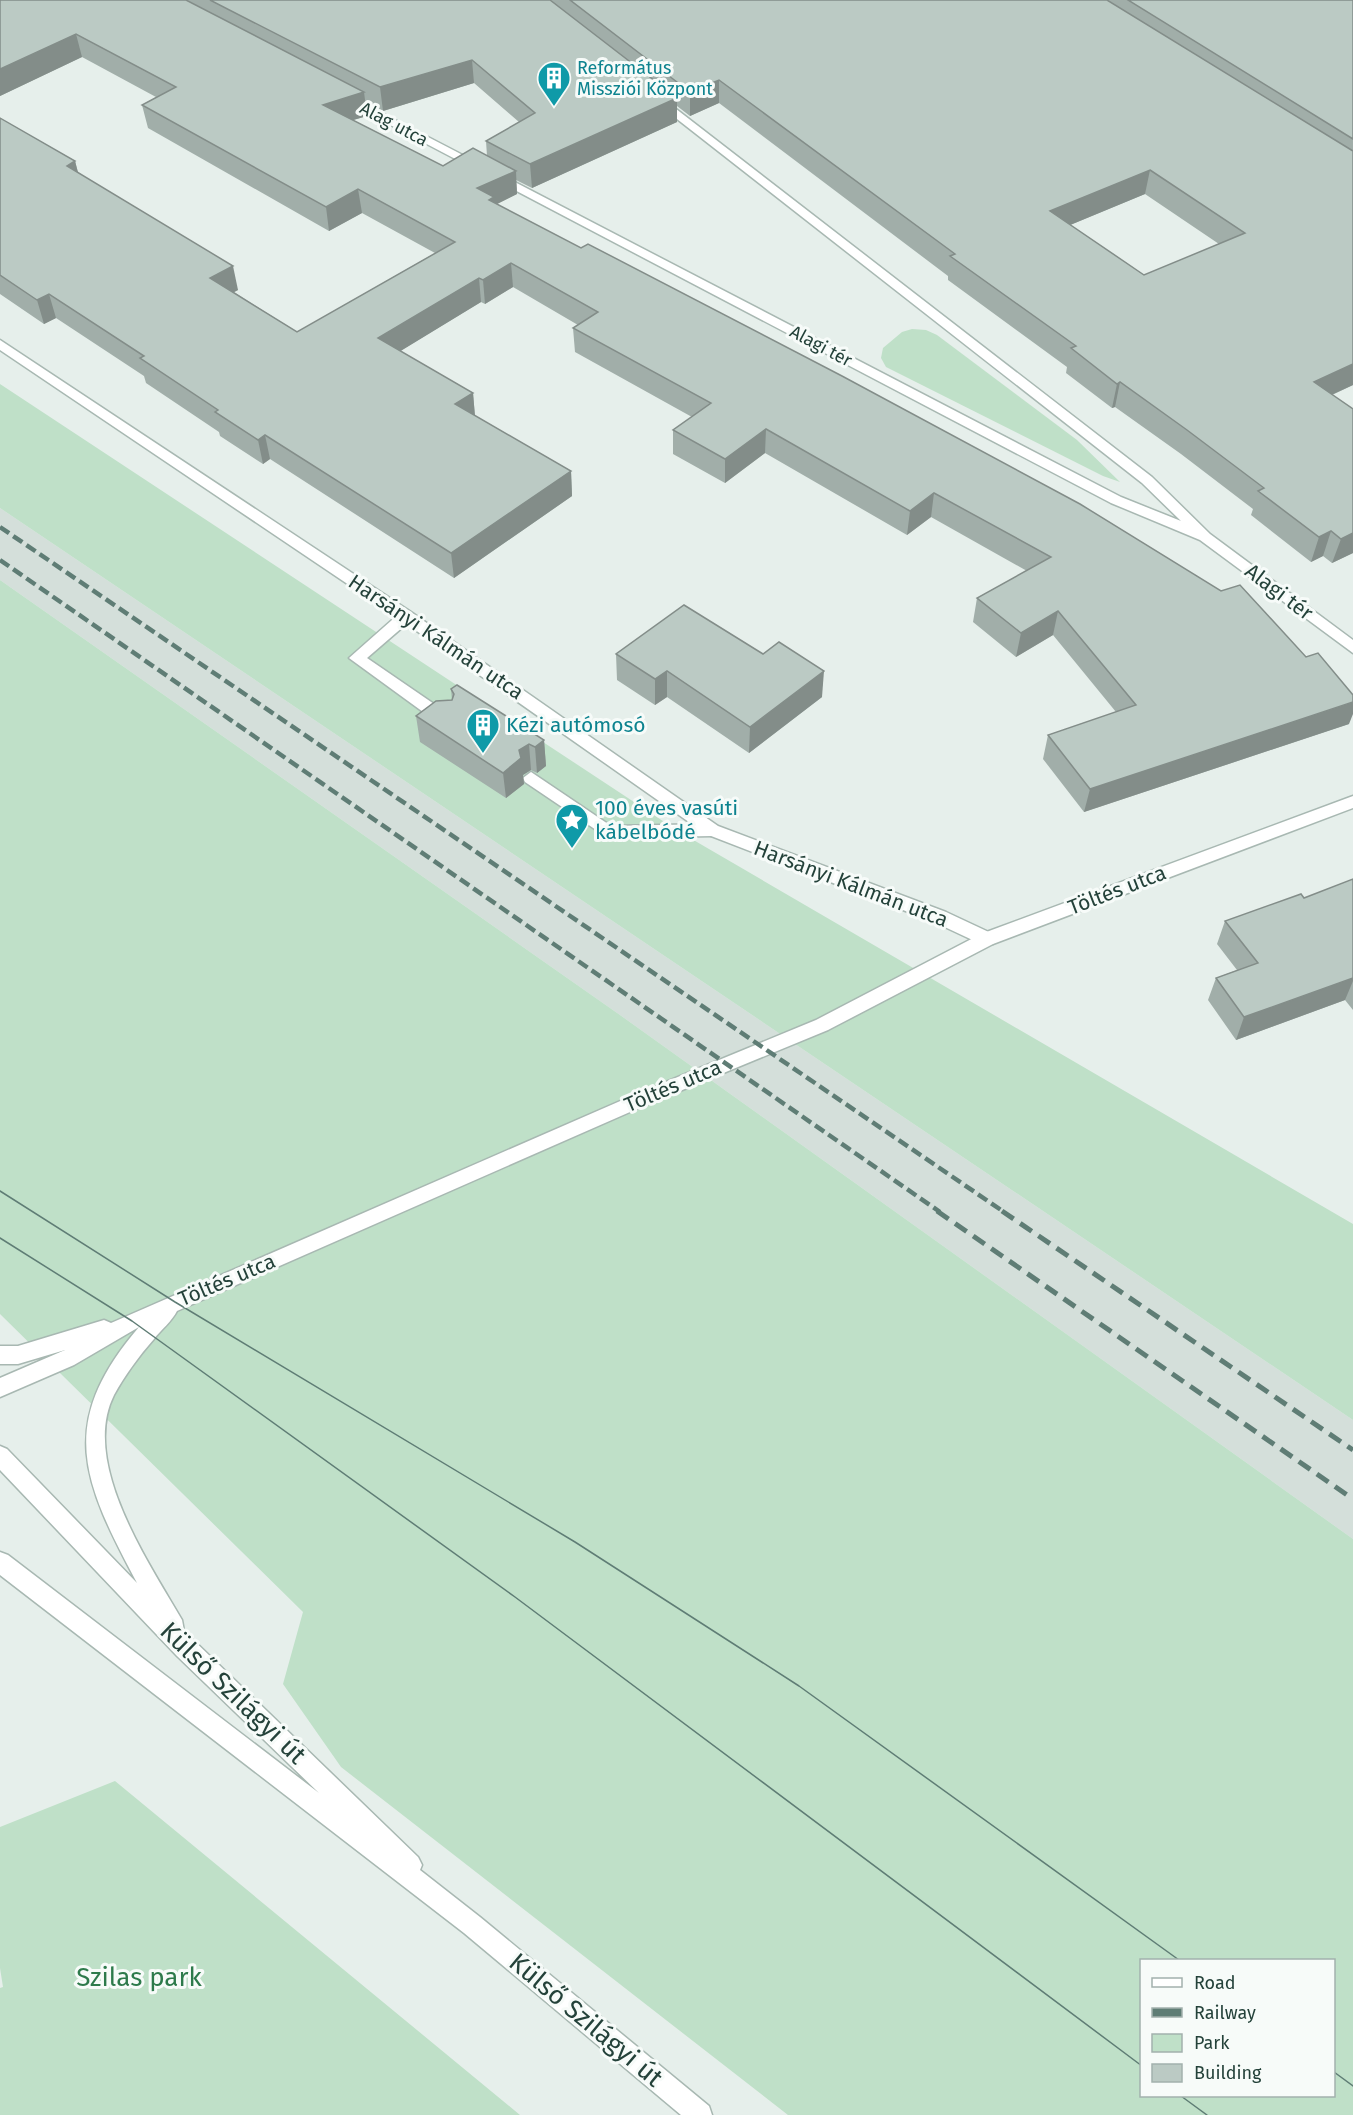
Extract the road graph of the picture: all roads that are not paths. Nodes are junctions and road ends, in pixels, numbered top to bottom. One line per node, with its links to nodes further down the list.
1 (645, 89): 5 (street, Alagi tér)
2 (335, 93): 3 (street, Alag utca)
3 (440, 147): 5 (street, Alagi tér)
4 (0, 344): 6 (street, Harsányi Kálmán utca)
5 (1205, 537): 7 (street, Alagi tér)
6 (406, 616): 8 (street); 11 (street, Harsányi Kálmán utca)
7 (1353, 648)
8 (447, 721)
9 (531, 778): 11 (street)
10 (1353, 802): 12 (street, Töltés utca)
11 (712, 830): 12 (street, Harsányi Kálmán utca)
12 (987, 939): 13 (street, Töltés utca)
13 (175, 1302): 14 (street, Töltés utca); 19 (street)
14 (132, 1321): 15 (street); 16 (street, Töltés utca)
15 (0, 1355)
16 (0, 1388)
17 (0, 1456): 19 (street, Külső Szilágyi út)
18 (0, 1562): 20 (street, Külső Szilágyi út)
19 (185, 1648): 20 (street, Külső Szilágyi út)
20 (472, 1925): 21 (street, Külső Szilágyi út)
21 (700, 2115)

